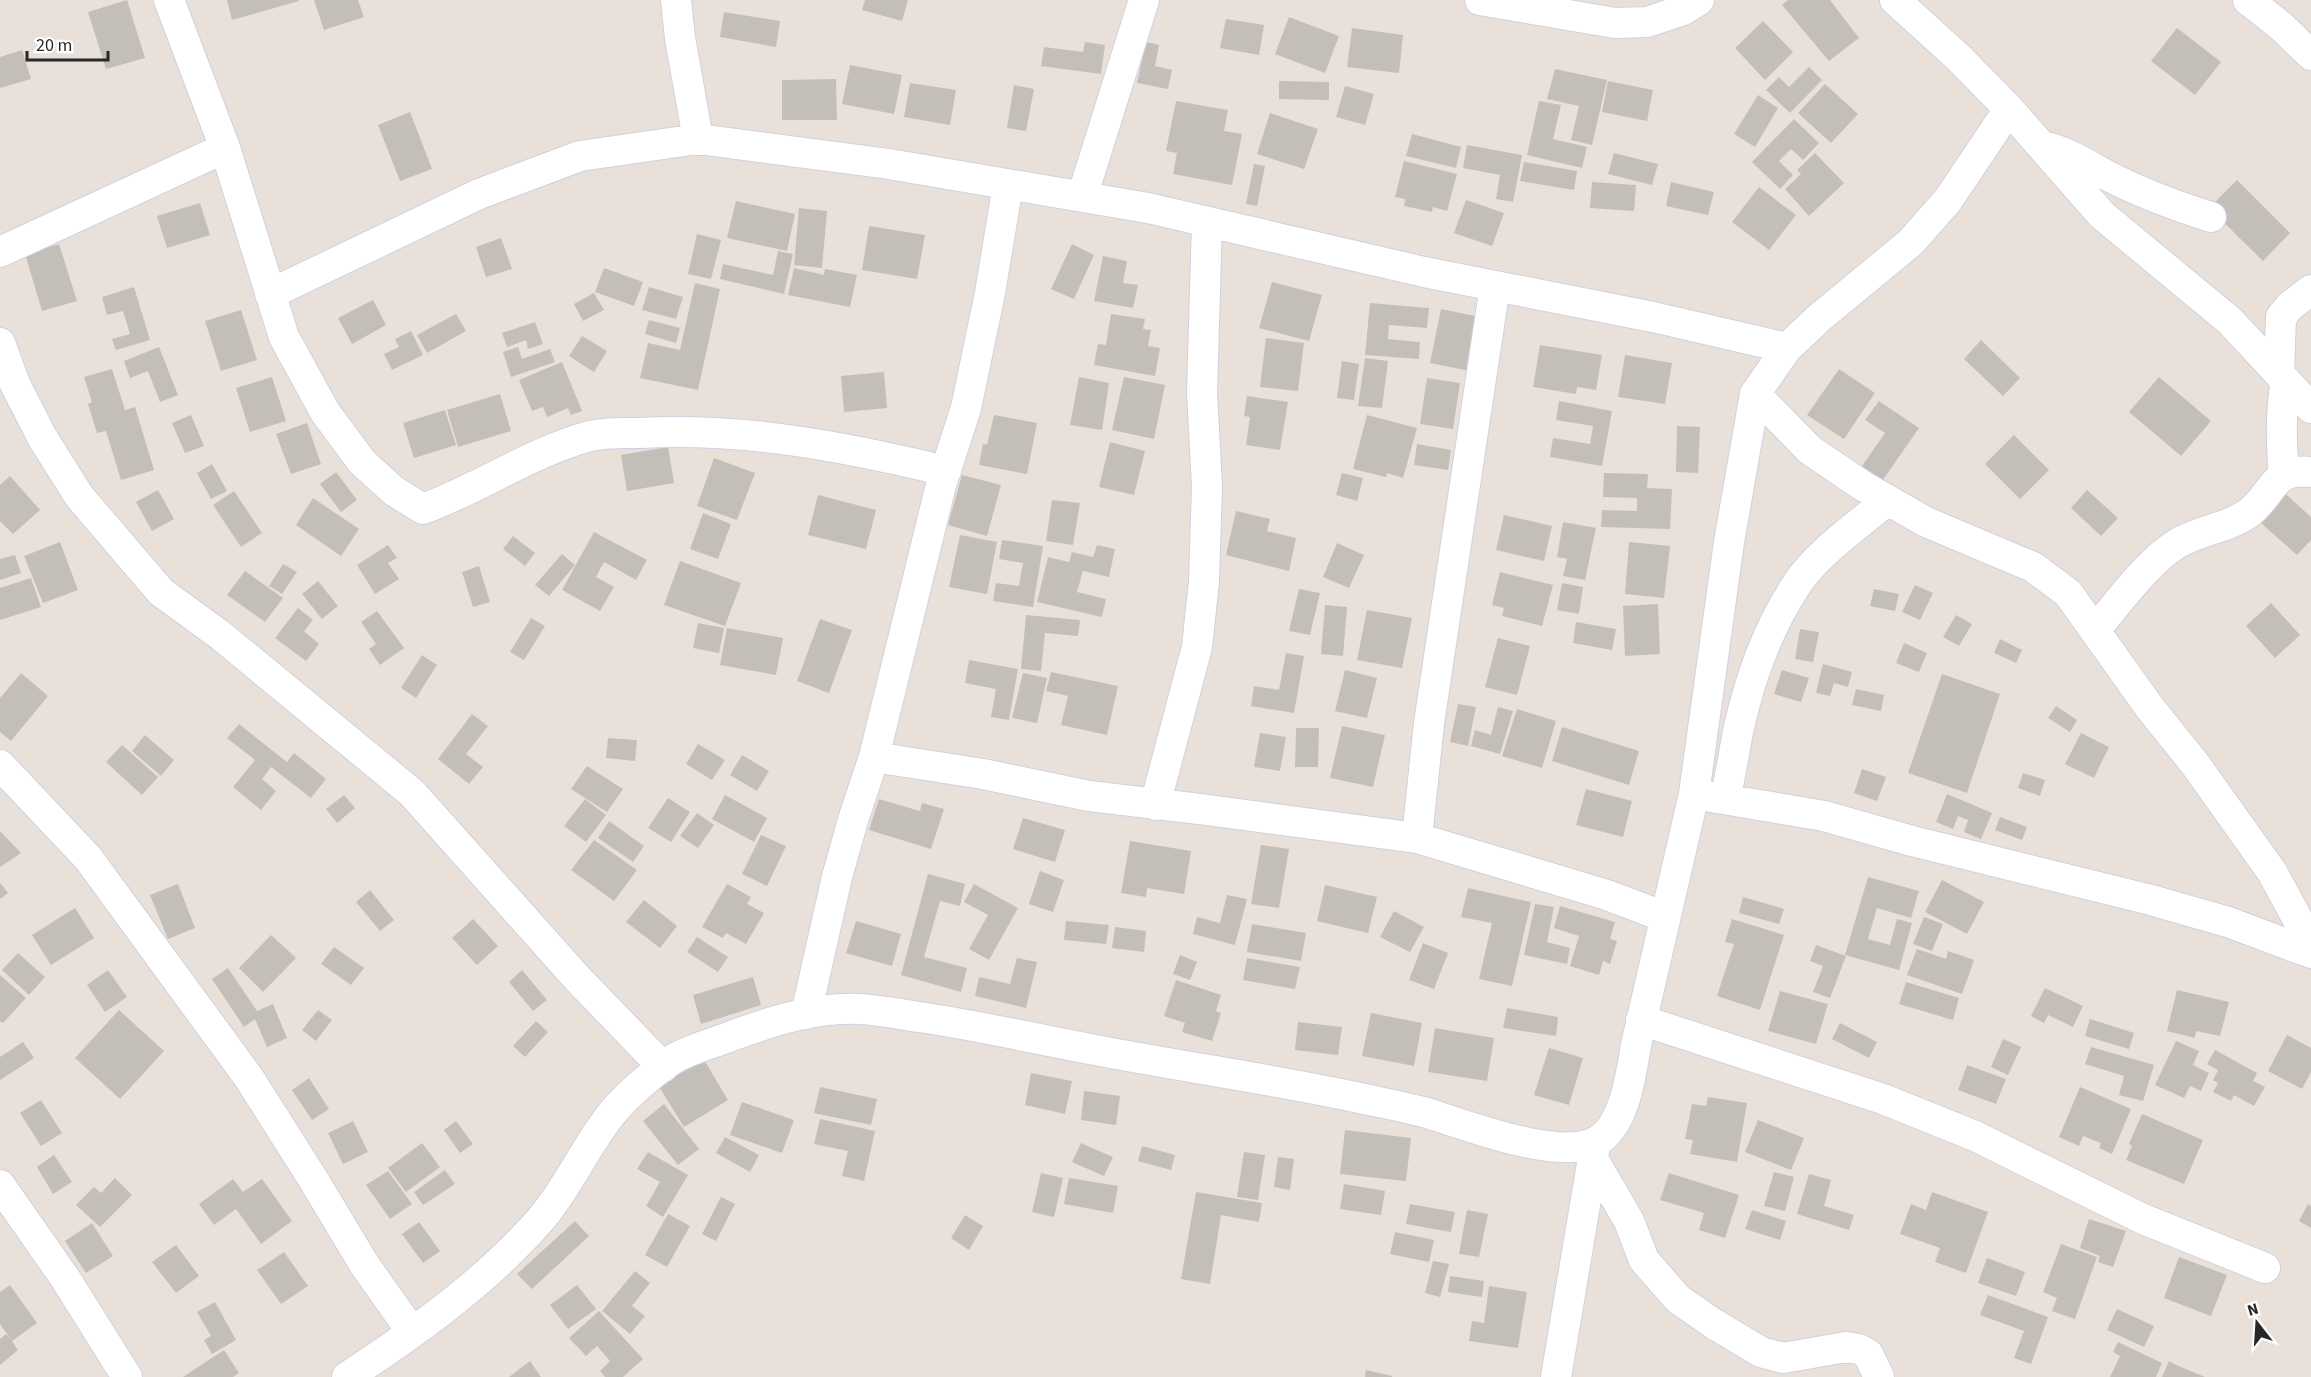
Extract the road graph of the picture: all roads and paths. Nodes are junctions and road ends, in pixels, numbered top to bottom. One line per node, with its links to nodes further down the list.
1 (169, 0): 12 (street)
2 (676, 0): 10 (street)
3 (1144, 0): 14 (street)
4 (1480, 0): 5 (street)
5 (1699, 0)
6 (1895, 0): 9 (street)
7 (2248, 0): 8 (street)
8 (2311, 56)
9 (2008, 109): 11 (street); 22 (street)
10 (698, 139): 13 (street); 20 (street)
11 (2042, 146): 15 (street); 23 (street)
12 (225, 148): 17 (street); 20 (street)
13 (1008, 185): 14 (street); 26 (street)
14 (1082, 197): 16 (street)
15 (2211, 218)
16 (1207, 222): 18 (street); 34 (street)
17 (0, 252)
18 (1495, 286): 22 (street); 35 (street)
19 (2311, 290): 23 (street)
20 (270, 294): 26 (street)
21 (0, 343): 41 (street)
22 (1787, 348): 24 (street)
23 (2283, 378): 25 (street); 27 (street)
24 (1755, 394): 28 (street); 32 (street)
25 (2311, 408)
26 (946, 471): 30 (street)
27 (2298, 473): 29 (street)
28 (1887, 500): 29 (street); 33 (street)
29 (2095, 630): 37 (street)
30 (874, 756): 34 (street); 39 (street)
31 (0, 765): 45 (street)
32 (1694, 794): 33 (street); 36 (street)
33 (1725, 799): 38 (street)
34 (1155, 805): 35 (street)
35 (1418, 838): 36 (street)
36 (1665, 917): 40 (street)
37 (2311, 944)
38 (2311, 953)
39 (806, 1014): 41 (street); 42 (street)
40 (1641, 1020): 42 (street); 44 (street)
41 (663, 1067): 45 (street)
42 (1594, 1150): 48 (street); 49 (street)
43 (0, 1185): 46 (street)
44 (2265, 1268)
45 (412, 1332): 47 (street)
46 (127, 1377)
47 (347, 1377)
48 (1556, 1377)
49 (1879, 1377)

